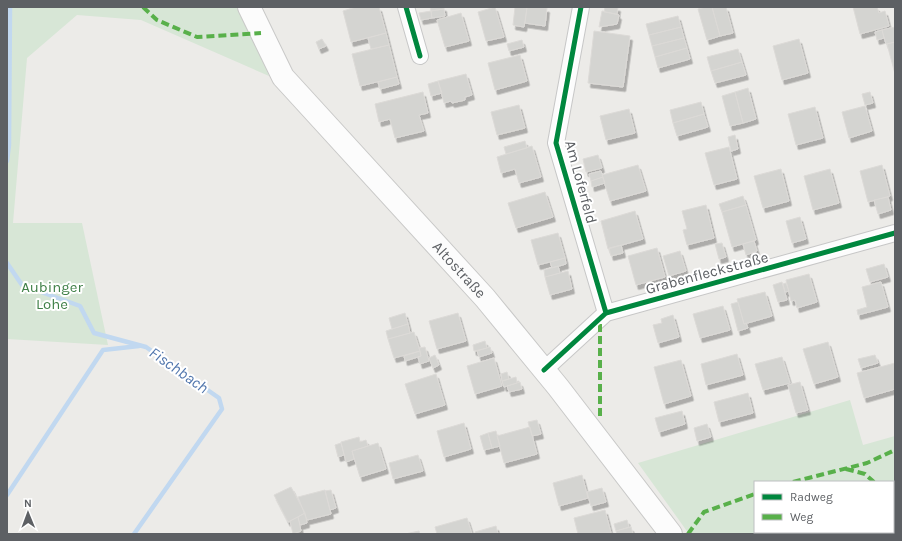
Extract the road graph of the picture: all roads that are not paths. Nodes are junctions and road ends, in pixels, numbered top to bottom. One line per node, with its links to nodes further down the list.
1 (249, 7): 7 (main road, Altostraße)
2 (406, 7): 4 (street)
3 (581, 7): 6 (street, Am Loferfeld)
4 (420, 56)
5 (895, 233): 6 (street, Grabenfleckstraße)
6 (606, 313): 7 (street, Grabenfleckstraße)
7 (544, 370): 8 (main road, Altostraße)
8 (671, 534)

